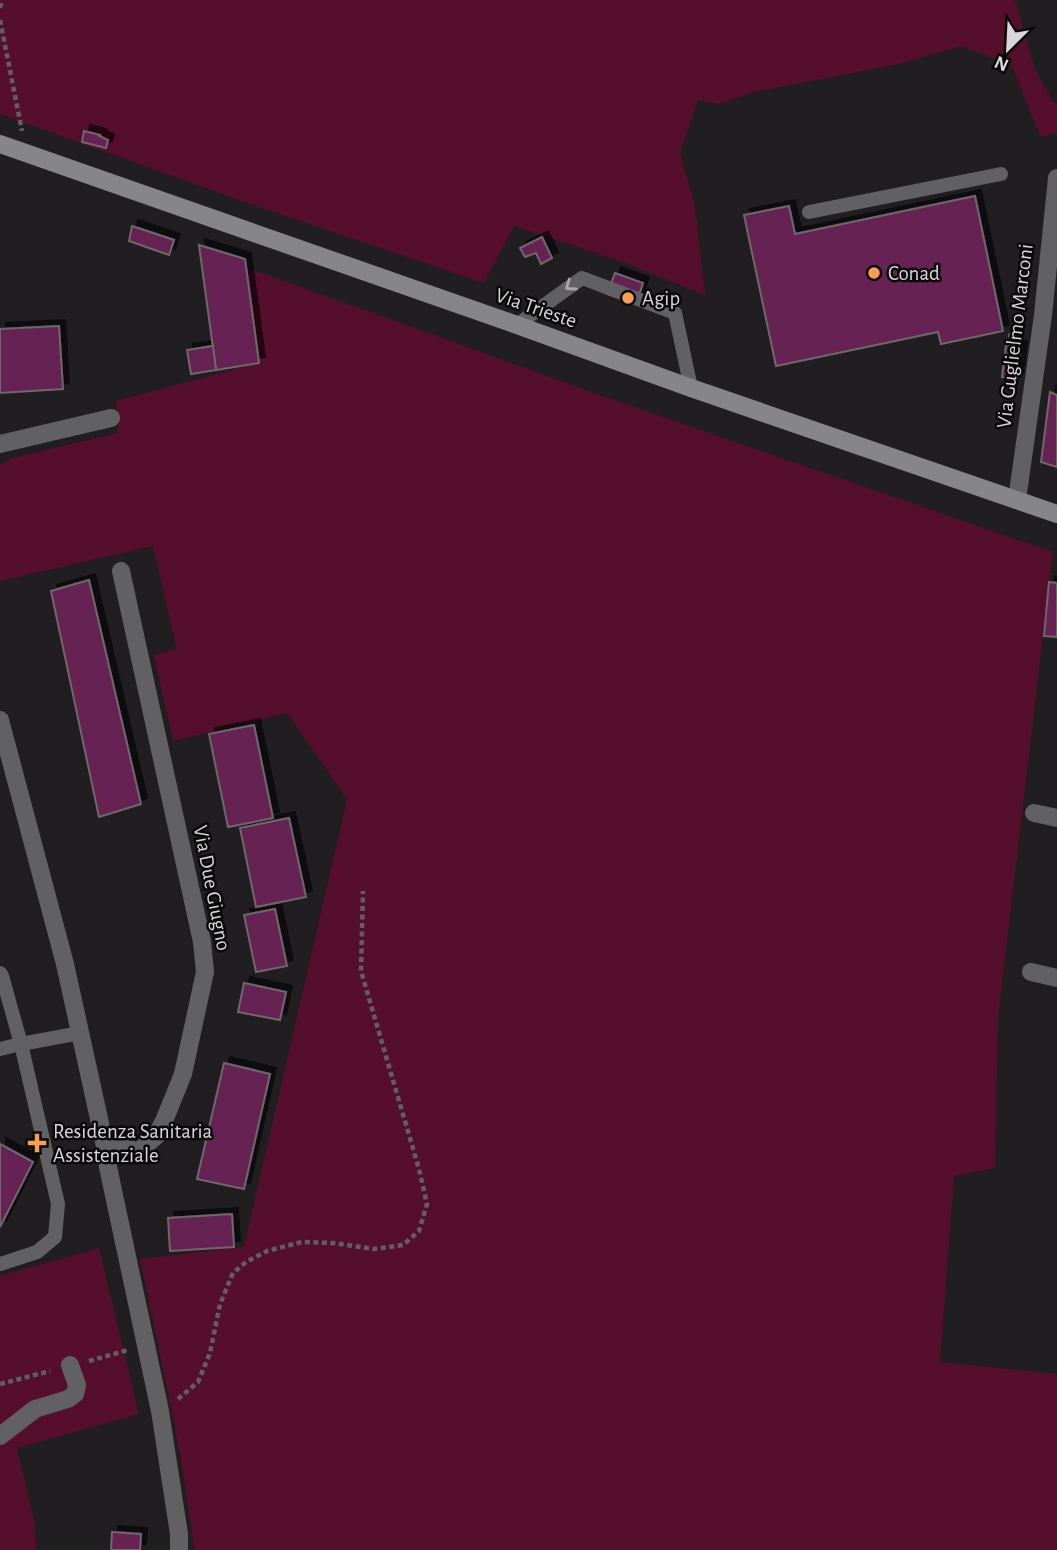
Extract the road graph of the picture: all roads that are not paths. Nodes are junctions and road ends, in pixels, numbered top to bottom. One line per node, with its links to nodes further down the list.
1 (0, 145): 6 (street, Via Trieste)
2 (1001, 174): 4 (lane)
3 (1057, 178): 5 (street, Via Guglielmo Marconi)
4 (808, 212)
5 (1050, 318): 10 (street, Via Guglielmo Marconi)
6 (517, 325): 7 (street, Via Trieste); 7 (lane, one-way to 6)
7 (691, 388): 10 (street, Via Trieste)
8 (111, 418): 9 (street)
9 (0, 444)
10 (1017, 500): 11 (street, Via Trieste)
11 (1057, 514)
12 (121, 571): 22 (street, Via Due Giugno)
13 (0, 720): 19 (street)
14 (1034, 813): 15 (street)
15 (1057, 818)
16 (1031, 972): 18 (street)
17 (0, 973): 20 (lane)
18 (1057, 978)
19 (80, 1033): 20 (lane); 22 (street)
20 (21, 1044): 21 (lane); 23 (lane)
21 (0, 1049)
22 (105, 1146): 26 (street)
23 (0, 1264)
24 (70, 1365): 25 (street)
25 (0, 1436)
26 (179, 1550)

